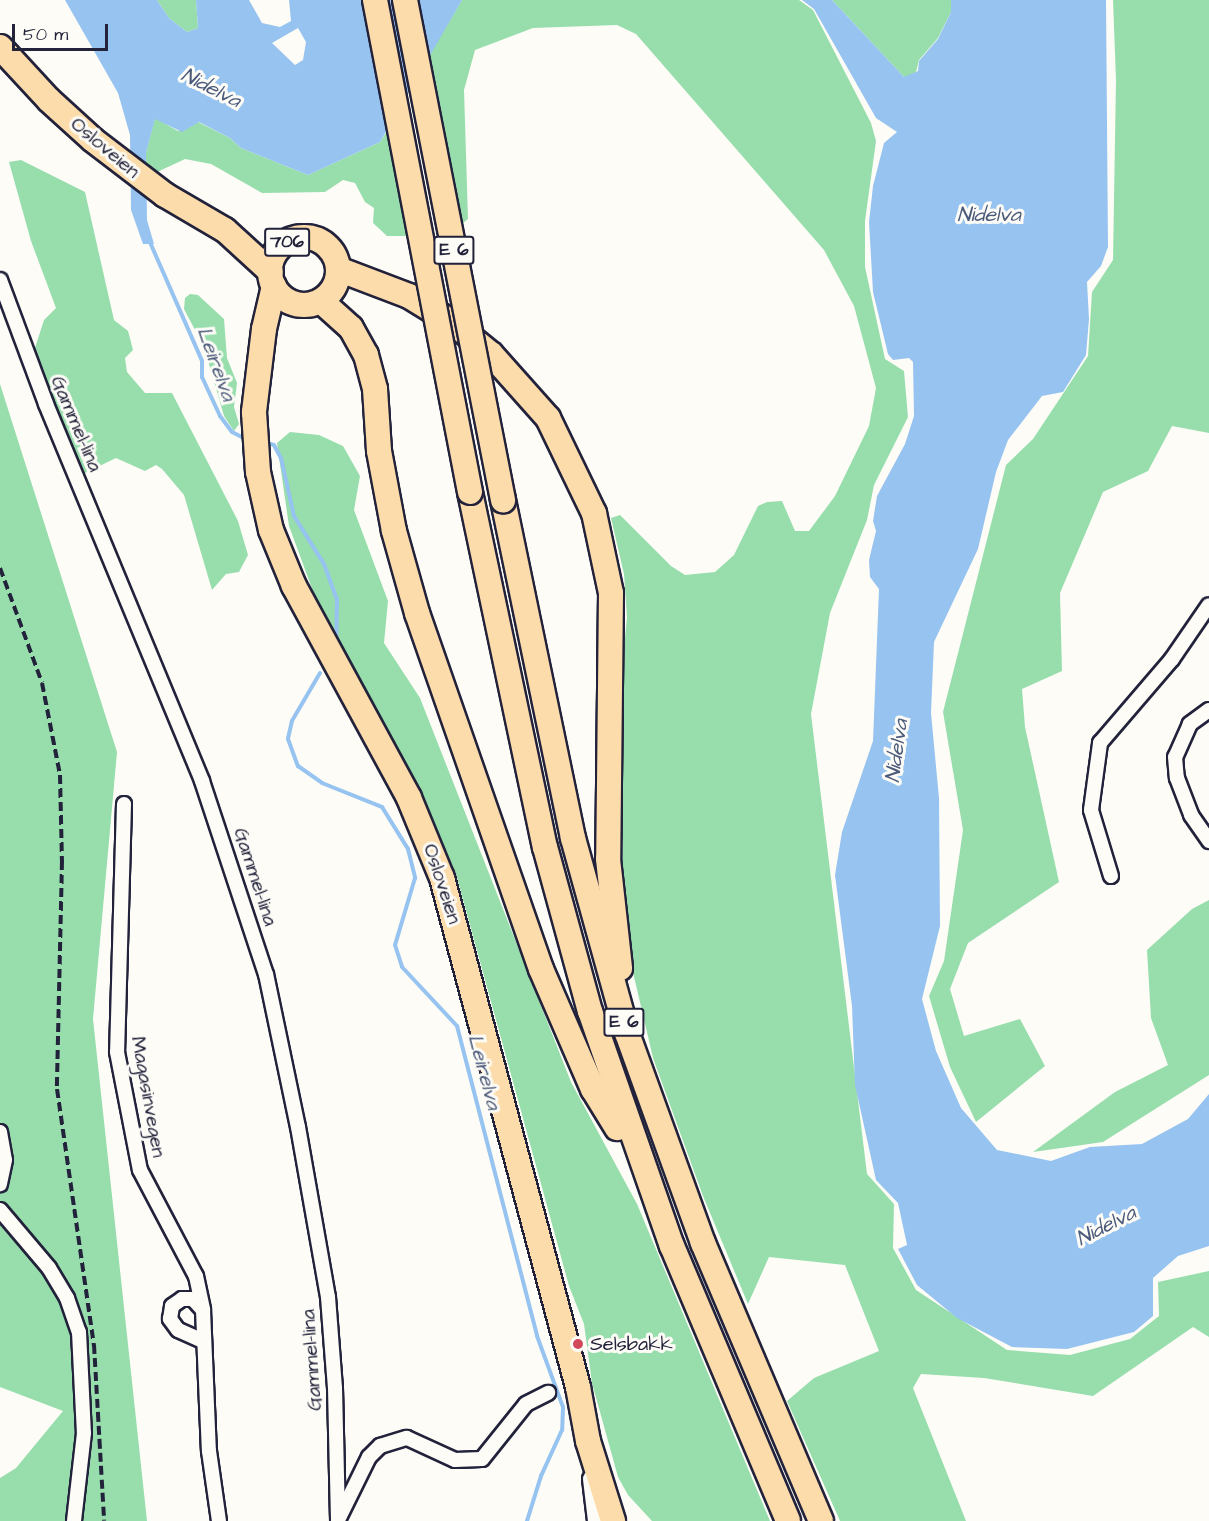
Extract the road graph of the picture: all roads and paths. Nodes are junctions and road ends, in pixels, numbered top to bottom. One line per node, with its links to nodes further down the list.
1 (375, 0): 18 (highway, E 6, bridge)
2 (405, 0): 16 (highway, E 6, bridge)
3 (0, 46): 4 (highway, Osloveien / 706)
4 (225, 230): 5 (highway, Osloveien / 706); 7 (highway, Osloveien / 706)
5 (289, 241): 6 (highway, 706); 7 (highway, 706)
6 (338, 268): 9 (highway, 706); 16 (highway, E 6)
7 (272, 279): 9 (highway, 706); 10 (highway, Osloveien / 706)
8 (0, 280): 27 (street, Gammel-lina)
9 (310, 303): 10 (highway, Osloveien / 706); 18 (highway, E 6)
10 (262, 349): 24 (highway, Osloveien / 706)
11 (1209, 605): 15 (street)
12 (1209, 710): 14 (street)
13 (124, 804): 21 (street, Magasinvegen)
14 (1209, 840)
15 (1111, 876)
16 (627, 1034): 31 (highway, E 6)
17 (0, 1132): 19 (street)
18 (645, 1174): 30 (highway, E 6)
19 (0, 1184)
20 (0, 1210): 25 (street)
21 (202, 1310): 22 (street, Magasinvegen); 22 (street)
22 (204, 1341): 26 (street, Magasinvegen)
23 (548, 1393): 27 (street)
24 (588, 1442): 28 (main road); 29 (highway, 706)
25 (74, 1521)
26 (219, 1521)
27 (338, 1521)
28 (597, 1521)
29 (613, 1521)
30 (788, 1521)
31 (820, 1521)

